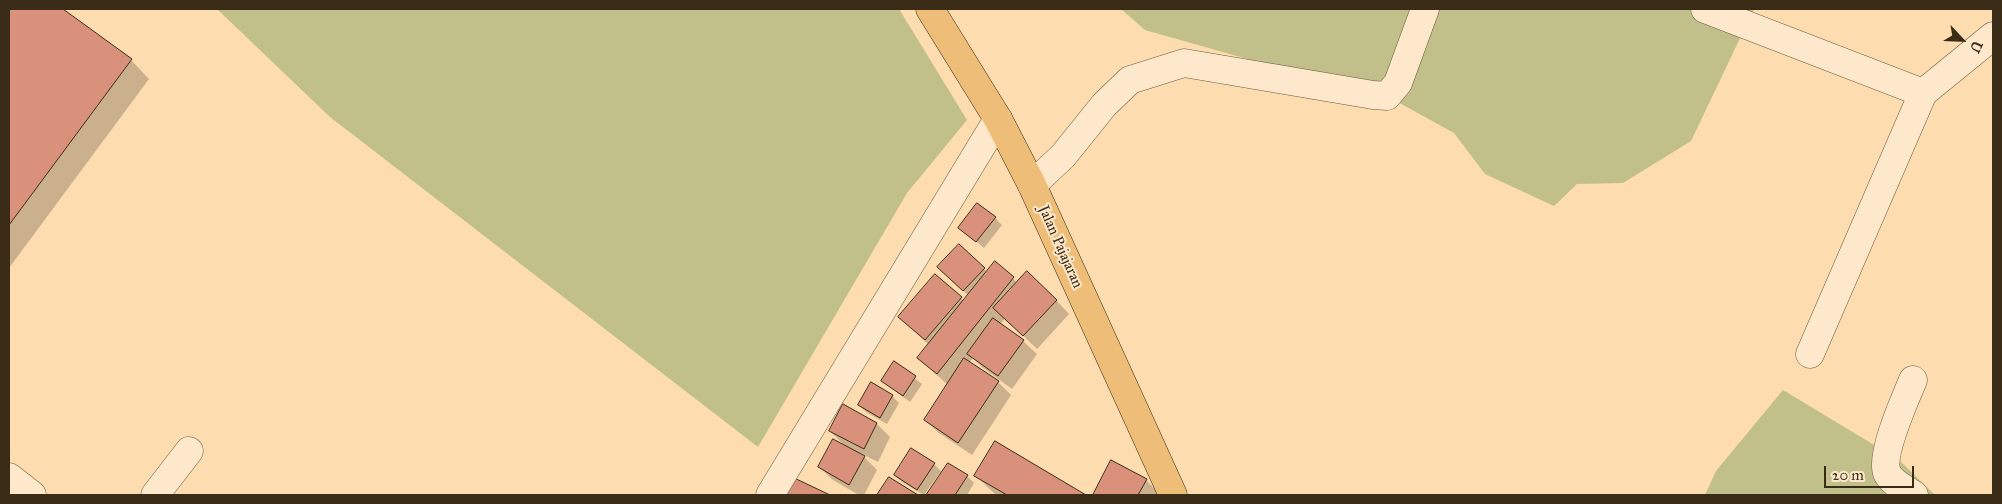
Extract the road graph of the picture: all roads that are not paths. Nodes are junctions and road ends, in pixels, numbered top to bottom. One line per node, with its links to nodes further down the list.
1 (930, 9): 6 (main road, Jalan Pajajaran)
2 (1425, 9): 7 (street)
3 (1705, 9): 5 (street)
4 (1993, 36): 5 (street)
5 (1923, 93): 8 (street)
6 (998, 119): 7 (main road, Jalan Pajajaran); 14 (street)
7 (1032, 185): 15 (main road, Jalan Pajajaran)
8 (1810, 354)
9 (1913, 380): 16 (street)
10 (189, 452): 13 (street)
11 (9, 477): 12 (street)
12 (32, 495)
13 (155, 495)
14 (770, 495)
15 (1173, 495)
16 (1914, 495)

